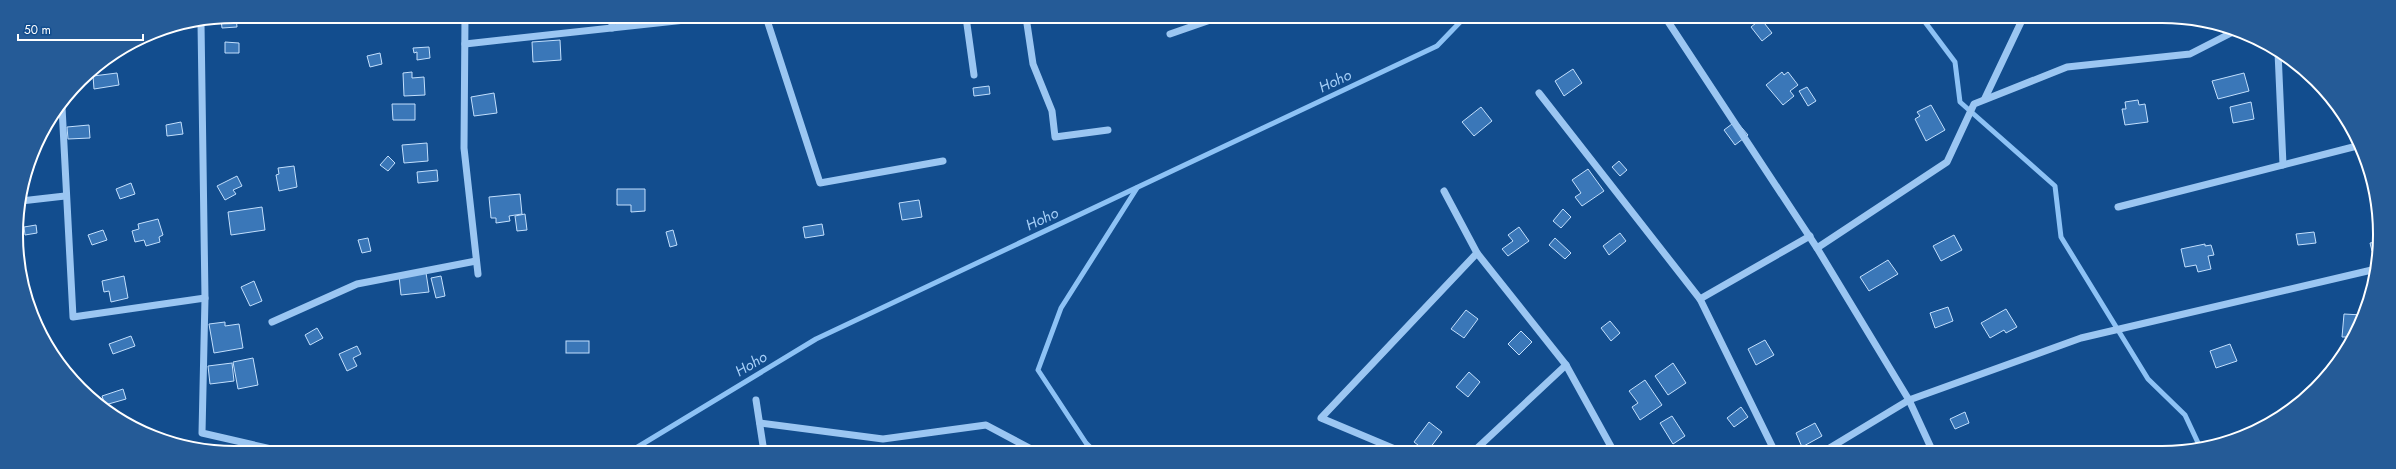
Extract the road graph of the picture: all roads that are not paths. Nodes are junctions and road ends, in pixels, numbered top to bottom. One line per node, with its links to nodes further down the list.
1 (465, 23): 14 (street)
2 (612, 23): 11 (street)
3 (658, 23): 11 (street)
4 (768, 23): 22 (street)
5 (967, 23): 16 (street)
6 (1027, 23): 20 (street)
7 (1202, 23): 12 (street)
8 (1669, 23): 28 (street)
9 (2021, 23): 18 (street)
10 (200, 26): 34 (street)
11 (612, 28): 14 (street)
12 (1170, 34)
13 (2228, 34): 18 (street)
14 (465, 44): 31 (street)
15 (2278, 59): 23 (street)
16 (974, 75)
17 (1539, 93): 35 (street)
18 (1986, 98): 29 (street)
19 (62, 113): 25 (street)
20 (1108, 130)
21 (2354, 147): 23 (street)
22 (943, 162)
23 (2283, 165): 27 (street)
24 (1444, 191): 30 (street)
25 (65, 196): 26 (street); 34 (street)
26 (26, 200)
27 (2118, 207)
28 (1810, 236): 29 (street); 35 (street)
29 (1817, 248): 39 (street)
30 (1477, 253): 37 (street); 44 (street)
31 (476, 261): 33 (street); 36 (street)
32 (2370, 270): 39 (street)
33 (478, 274)
34 (205, 298): 41 (street)
35 (1700, 299): 47 (street)
36 (272, 322)
37 (1566, 365): 45 (street); 46 (street)
38 (756, 400): 40 (street)
39 (1909, 400): 48 (street); 49 (street)
40 (760, 423): 42 (street); 43 (street)
41 (258, 446)
42 (763, 446)
43 (1026, 446)
44 (1388, 446)
45 (1479, 446)
46 (1611, 446)
47 (1772, 446)
48 (1833, 446)
49 (1931, 446)

